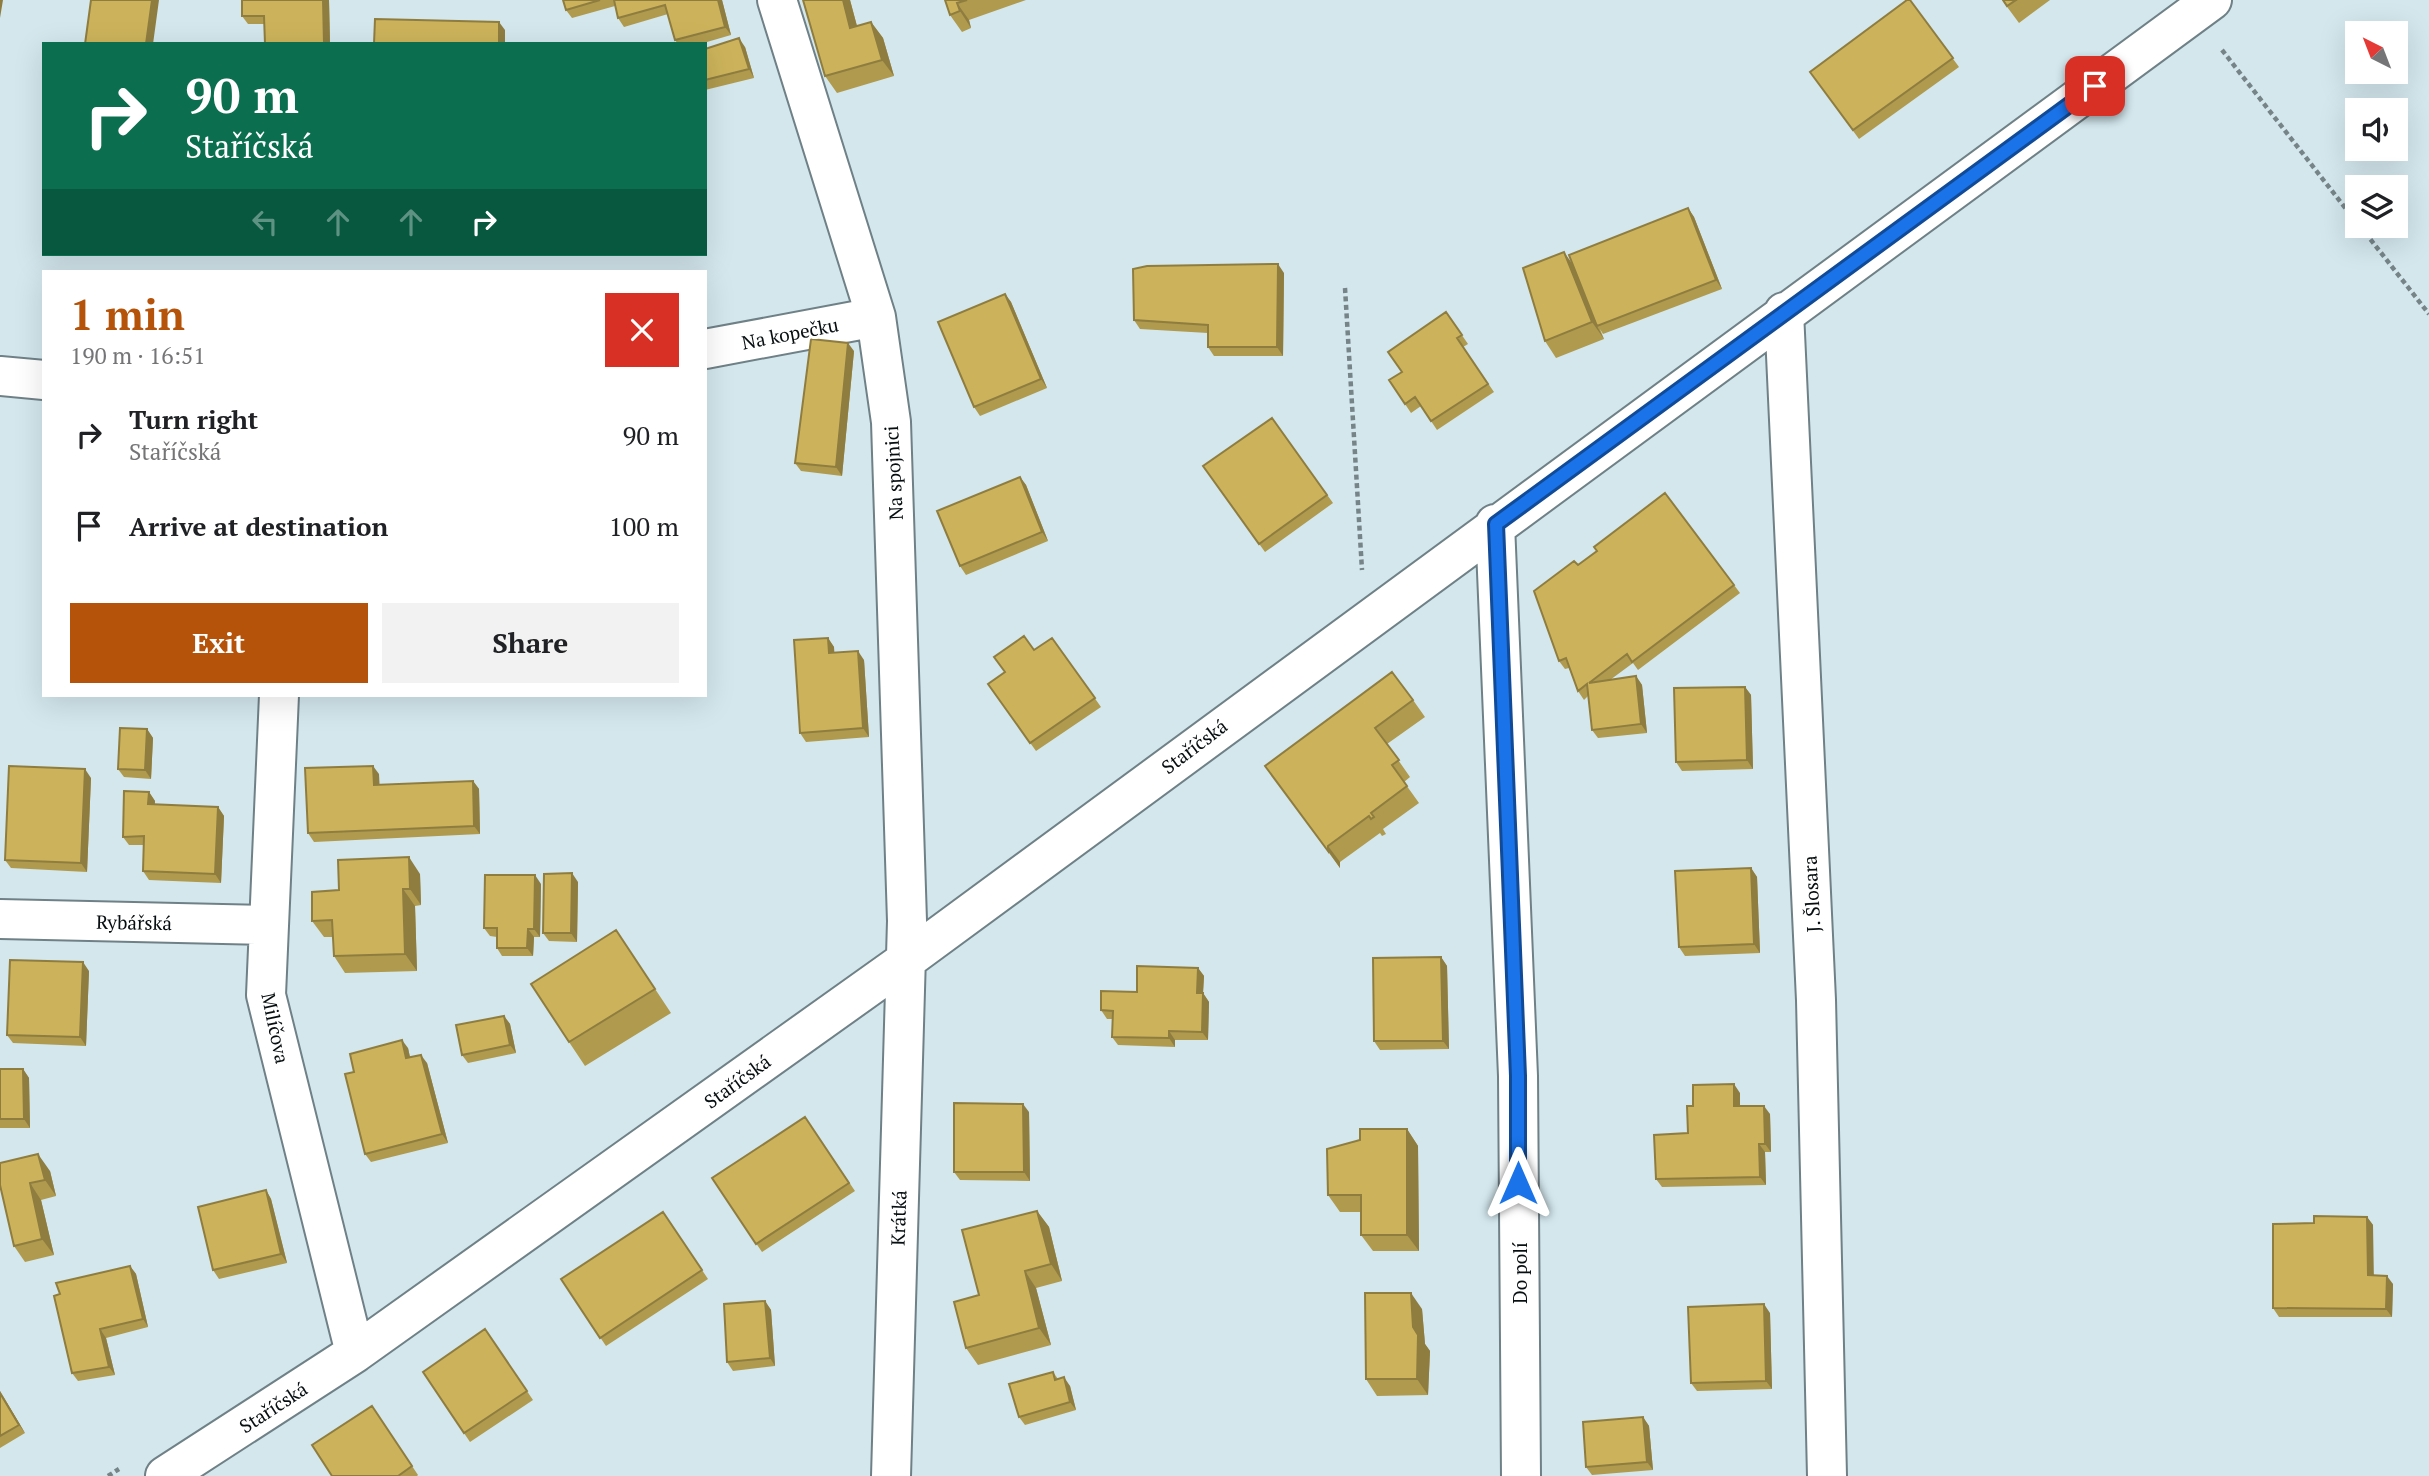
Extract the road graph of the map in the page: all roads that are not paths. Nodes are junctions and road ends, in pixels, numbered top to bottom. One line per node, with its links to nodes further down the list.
1 (778, 0): 4 (street, Na spojnici)
2 (2203, 7): 3 (street, Staříčská)
3 (1784, 312): 8 (street, Staříčská); 17 (street, J. Šlosara)
4 (876, 317): 5 (street, Na kopečku); 12 (street, Na spojnici)
5 (707, 349)
6 (0, 376): 7 (street)
7 (42, 380)
8 (1496, 524): 12 (street, Staříčská); 16 (street, Do polí)
9 (279, 697): 11 (street, Milíčova)
10 (0, 919): 11 (street, Rybářská)
11 (268, 925): 13 (street, Milíčova)
12 (905, 961): 13 (street, Staříčská); 15 (street, Krátká)
13 (355, 1353): 14 (street, Staříčská)
14 (165, 1476)
15 (891, 1476)
16 (1521, 1476)
17 (1827, 1476)

